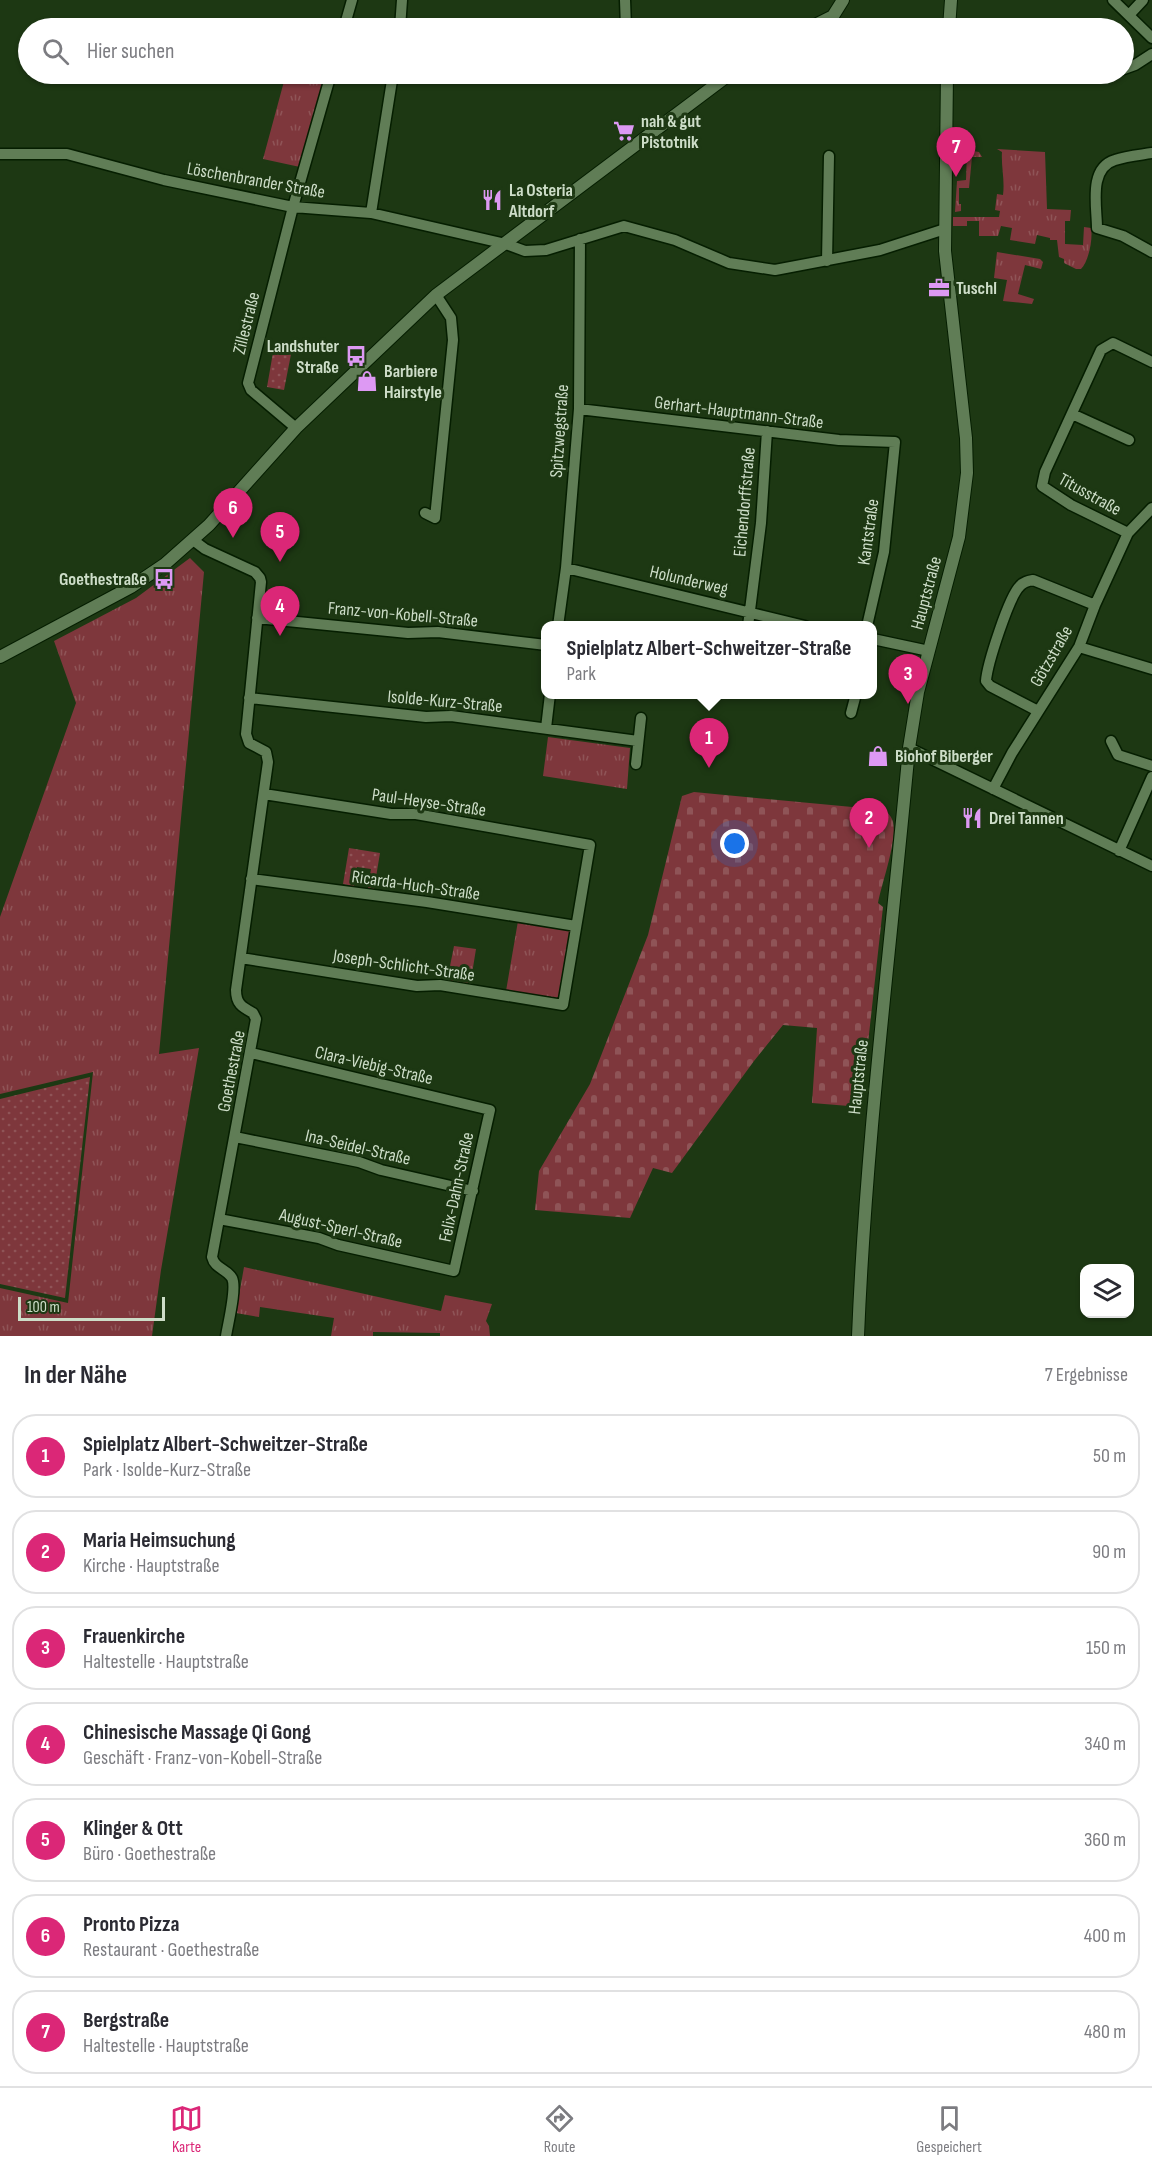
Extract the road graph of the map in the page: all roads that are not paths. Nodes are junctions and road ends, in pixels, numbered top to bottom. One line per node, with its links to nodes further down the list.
1 (352, 0): 9 (street)
2 (402, 0): 10 (street)
3 (625, 0): 11 (street)
4 (843, 0): 12 (street)
5 (951, 0): 13 (street)
6 (1113, 0): 8 (street)
7 (1143, 0): 8 (street)
8 (1129, 15): 14 (street)
9 (347, 18)
10 (401, 18)
11 (626, 18)
12 (829, 18)
13 (950, 18)
14 (1132, 18)
15 (1134, 20): 16 (street)
16 (1152, 38)
17 (1152, 54): 18 (street)
18 (1134, 65)
19 (328, 84): 26 (street)
20 (391, 84): 27 (street)
21 (717, 84): 30 (street)
22 (947, 84): 28 (street, Hauptstraße)
23 (1152, 153): 31 (street)
24 (0, 154): 26 (street, Löschenbrander Straße)
25 (829, 156): 32 (street)
26 (293, 207): 27 (street, Löschenbrander Straße); 37 (street, Zillestraße)
27 (371, 213): 30 (street, Löschenbrander Straße)
28 (945, 229): 32 (street, Löschenbrander Straße); 56 (street, Hauptstraße)
29 (580, 239): 30 (street, Löschenbrander Straße); 32 (street, Löschenbrander Straße); 35 (street, Spitzwegstraße)
30 (506, 244): 33 (street)
31 (1152, 252)
32 (827, 261)
33 (436, 295): 37 (street); 42 (street)
34 (1152, 362): 36 (street, Titusstraße)
35 (579, 409): 38 (street, Gerhart-Hauptmann-Straße); 45 (street, Spitzwegstraße)
36 (1072, 414): 39 (street); 43 (street, Titusstraße)
37 (296, 428): 44 (street)
38 (767, 431): 40 (street, Gerhart-Hauptmann-Straße); 47 (street, Eichendorffstraße)
39 (1129, 440)
40 (895, 442): 52 (street, Kantstraße)
41 (1152, 508): 43 (street, Götzstraße)
42 (425, 513)
43 (1128, 533): 46 (street, Götzstraße)
44 (193, 540): 48 (street, Goethestraße); 57 (street)
45 (566, 568): 47 (street, Holunderweg); 49 (street, Spitzwegstraße)
46 (1095, 604): 55 (street, Götzstraße); 62 (street)
47 (750, 612): 50 (street, Eichendorffstraße); 51 (street, Holunderweg)
48 (257, 618): 54 (street, Franz-von-Kobell-Straße); 59 (street, Goethestraße)
49 (559, 621)
50 (749, 621)
51 (785, 621)
52 (868, 621)
53 (877, 640): 56 (street)
54 (541, 644)
55 (1079, 647): 58 (street); 62 (street, Götzstraße)
56 (929, 651): 68 (street, Hauptstraße)
57 (0, 657)
58 (1152, 669)
59 (249, 698): 65 (street, Isolde-Kurz-Straße); 73 (street, Goethestraße)
60 (549, 699): 65 (street)
61 (855, 699): 63 (street)
62 (1038, 711): 72 (street, Götzstraße)
63 (851, 713)
64 (641, 718): 66 (street)
65 (546, 729): 66 (street, Isolde-Kurz-Straße)
66 (638, 741): 69 (street)
67 (1111, 741): 70 (street)
68 (909, 748): 72 (street); 86 (street, Hauptstraße)
69 (636, 764)
70 (1152, 766)
71 (1152, 777): 74 (street)
72 (993, 789): 74 (street)
73 (264, 794): 76 (street, Goethestraße); 77 (street, Paul-Heyse-Straße)
74 (1119, 851): 75 (street)
75 (1152, 866)
76 (251, 879): 77 (street, Ricarda-Huch-Straße); 78 (street, Goethestraße)
77 (576, 926): 78 (street, Joseph-Schlicht-Straße)
78 (241, 958): 79 (street, Goethestraße)
79 (251, 1053): 80 (street, Clara-Viebig-Straße); 81 (street, Goethestraße)
80 (490, 1110): 82 (street, Felix-Dahn-Straße)
81 (235, 1137): 82 (street, Ina-Seidel-Straße); 83 (street, Goethestraße)
82 (473, 1191): 84 (street, Felix-Dahn-Straße)
83 (219, 1219): 84 (street, August-Sperl-Straße); 85 (street, Goethestraße)
84 (454, 1271)
85 (226, 1336)
86 (858, 1336)

